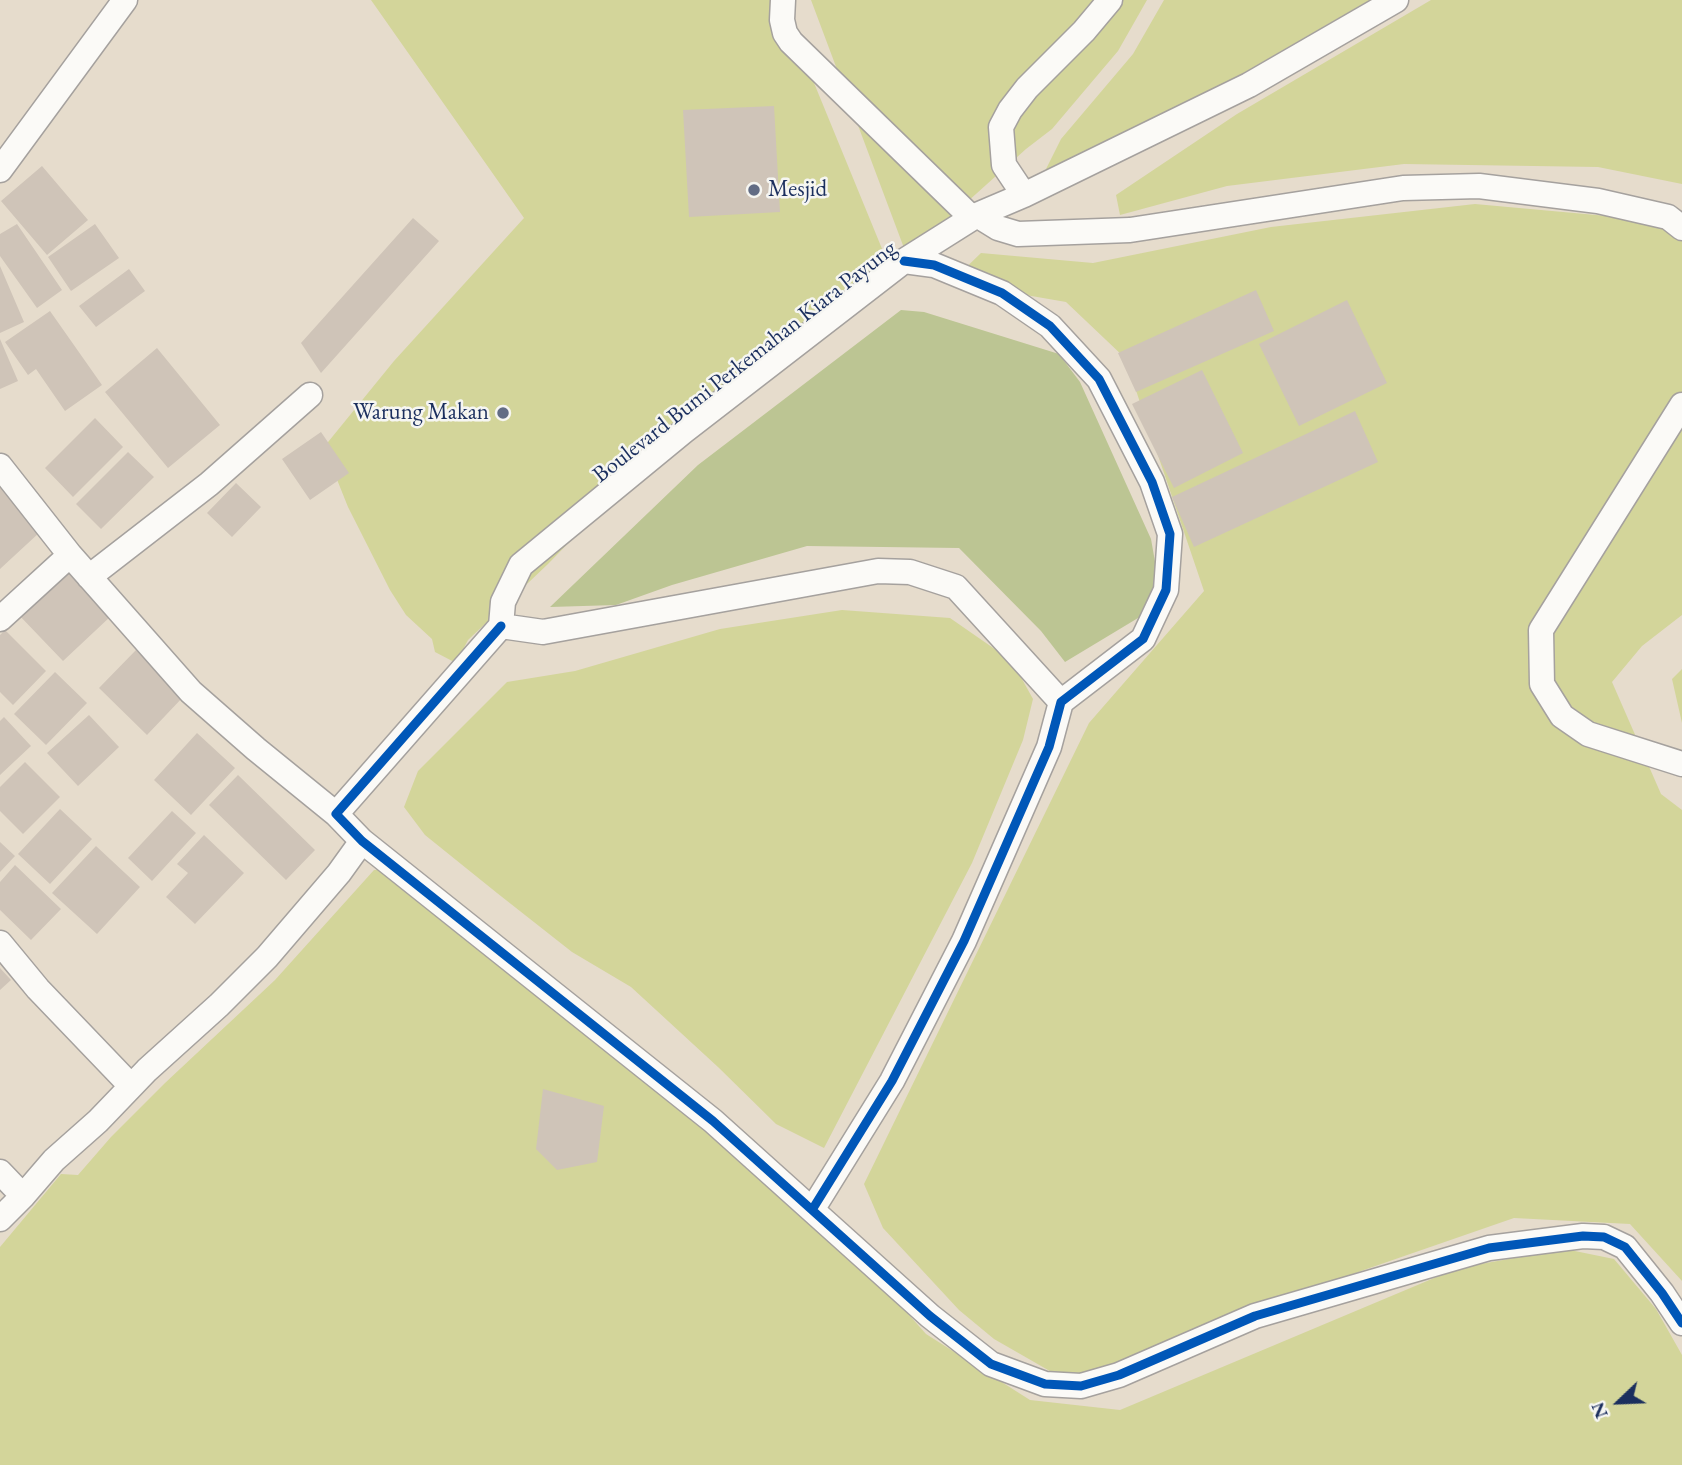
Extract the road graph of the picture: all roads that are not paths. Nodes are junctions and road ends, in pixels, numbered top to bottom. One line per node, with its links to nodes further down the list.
1 (125, 0): 5 (street)
2 (783, 0): 7 (street)
3 (1110, 0): 6 (street)
4 (1396, 0): 6 (street, Boulevard Bumi Perkemahan Kiara Payung)
5 (0, 170)
6 (1024, 195): 7 (street, Boulevard Bumi Perkemahan Kiara Payung)
7 (975, 216): 8 (street); 9 (street, Boulevard Bumi Perkemahan Kiara Payung)
8 (1682, 228)
9 (904, 261): 16 (street, Boulevard Bumi Perkemahan Kiara Payung); 17 (street)
10 (310, 395): 14 (street)
11 (1682, 405): 18 (street)
12 (0, 466): 13 (street)
13 (70, 555): 14 (street); 15 (street)
14 (89, 577): 19 (street)
15 (0, 619)
16 (501, 626): 17 (street); 19 (street)
17 (1061, 702): 25 (street)
18 (1682, 764)
19 (337, 814): 20 (street)
20 (362, 841): 22 (street); 25 (street)
21 (0, 943): 22 (street)
22 (131, 1086): 24 (street)
23 (0, 1172): 24 (street)
24 (23, 1196): 26 (street)
25 (812, 1210): 27 (street)
26 (0, 1219)
27 (1682, 1323)

